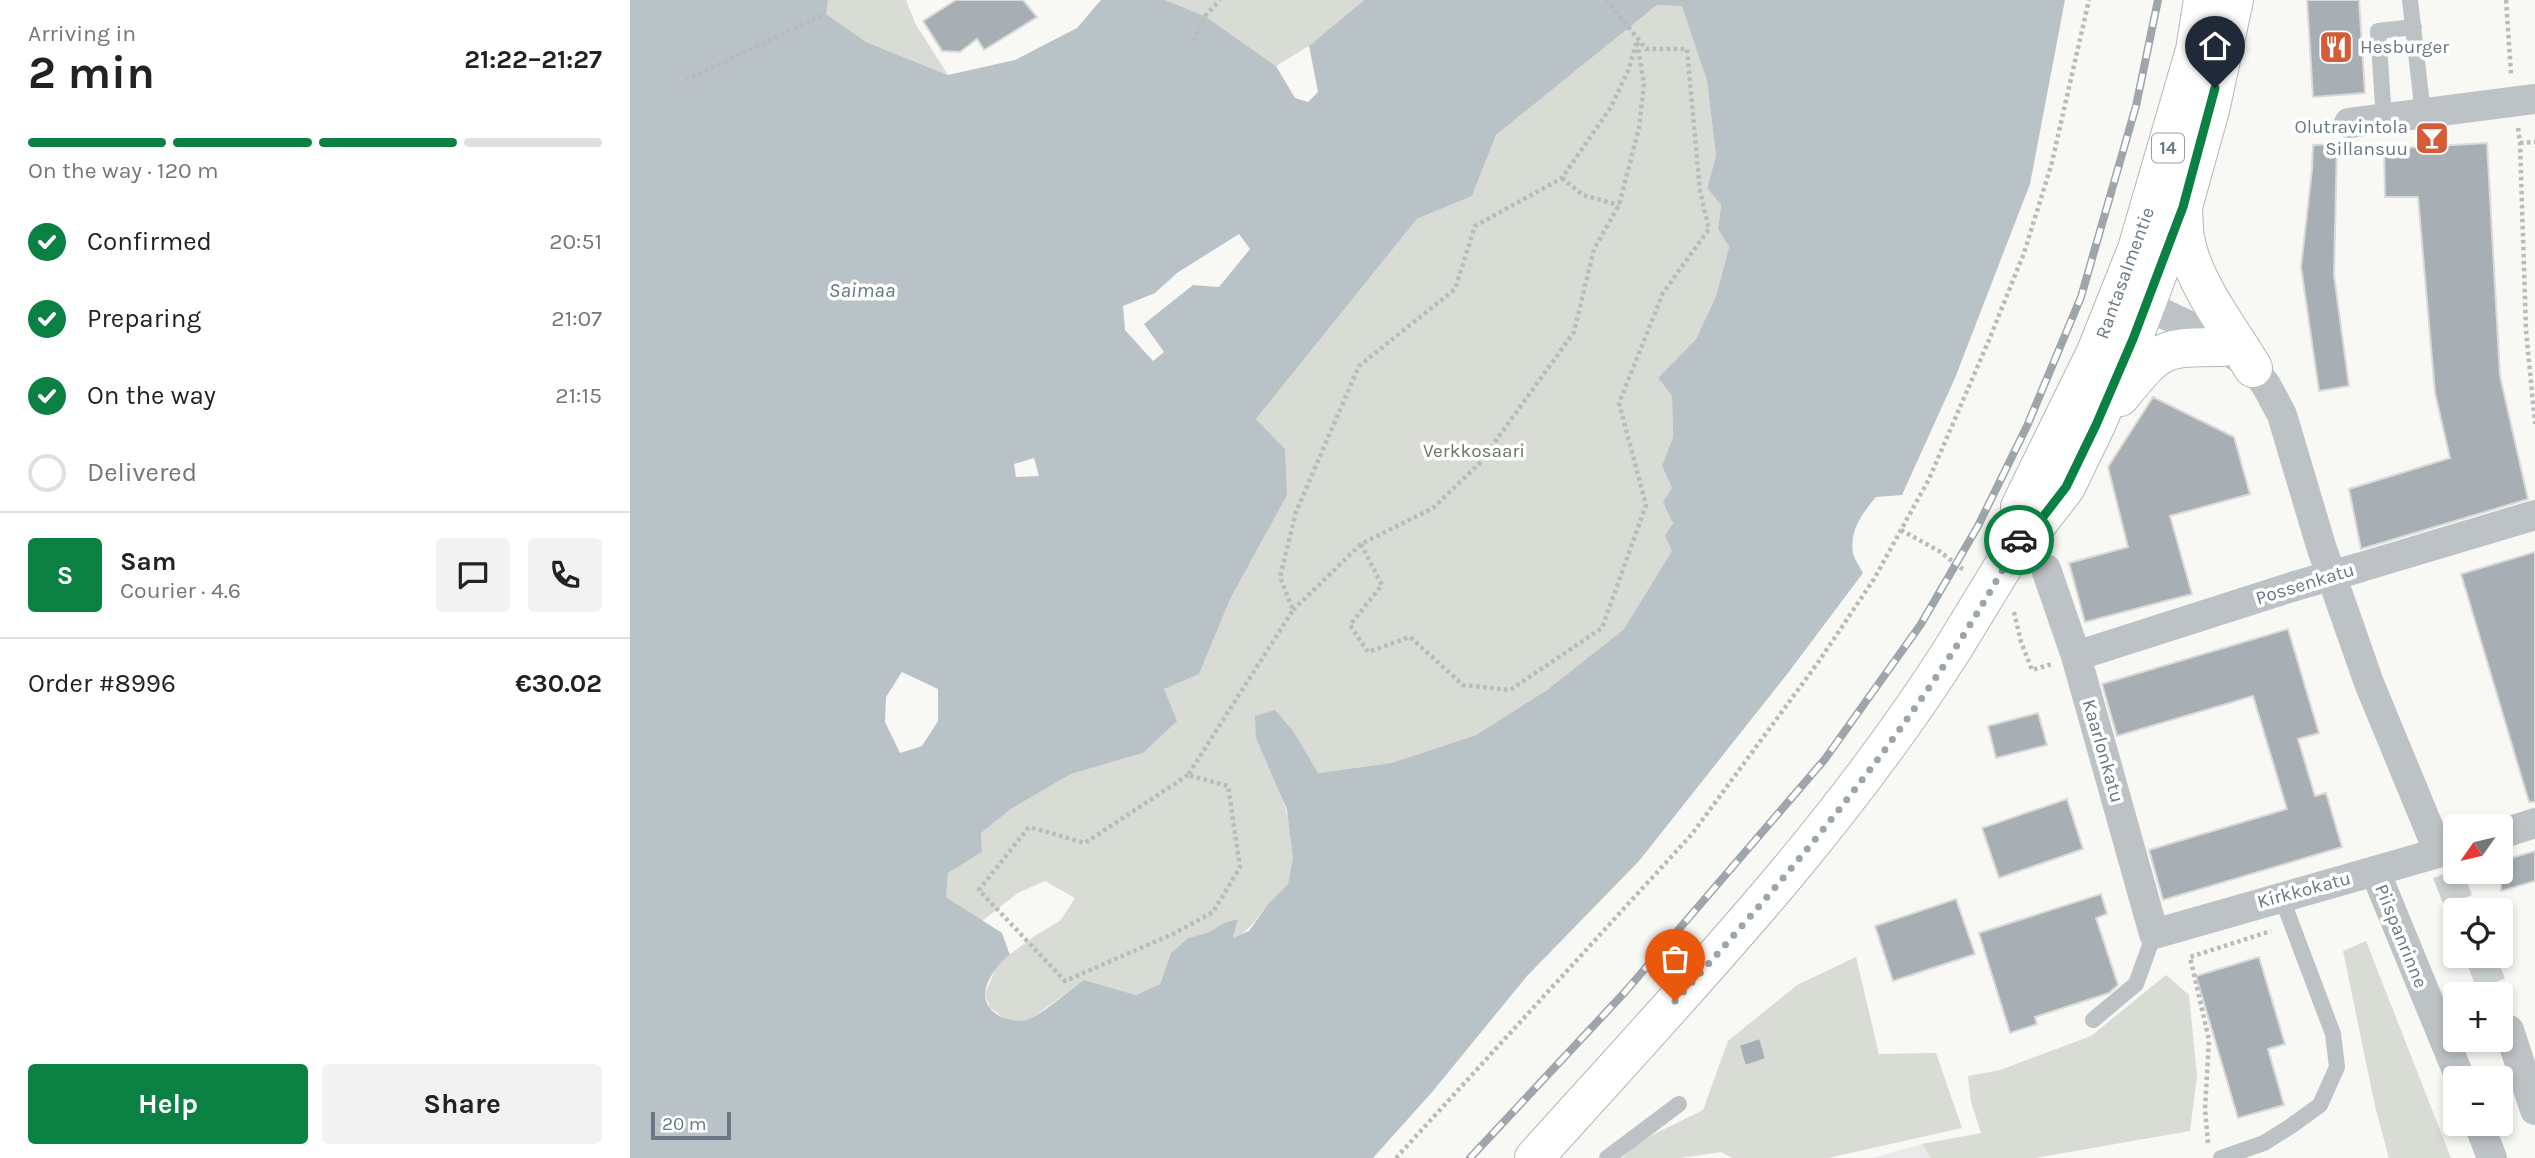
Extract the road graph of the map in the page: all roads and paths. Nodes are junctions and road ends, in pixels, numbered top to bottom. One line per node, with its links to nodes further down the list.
1 (1220, 0): 10 (path)
2 (1607, 0): 11 (path)
3 (2089, 0): 27 (path)
4 (2203, 0): 22 (highway, Rantasalmentie / 14)
5 (2234, 0): 21 (highway, 14)
6 (2410, 0): 9 (lane)
7 (2506, 0): 13 (path)
8 (825, 14): 12 (path)
9 (2414, 27): 14 (lane); 15 (lane)
10 (1192, 41)
11 (1637, 41): 19 (path); 20 (path); 29 (path)
12 (686, 80)
13 (2524, 101): 14 (street); 18 (path)
14 (2423, 114): 15 (street)
15 (2384, 119): 16 (street)
16 (2349, 123)
17 (2535, 142): 18 (path)
18 (2520, 143): 24 (path)
19 (1562, 178): 20 (path); 33 (path)
20 (1619, 205): 29 (path)
21 (2183, 207): 22 (highway, Rantasalmentie / 14); 23 (highway)
22 (2134, 299): 23 (street); 25 (highway, Rantasalmentie / 14); 28 (highway, Rantasalmentie / 14)
23 (2238, 357): 25 (highway); 39 (street)
24 (2535, 424)
25 (2096, 425): 28 (highway, Rantasalmentie / 14)
26 (2535, 515): 34 (street, Possenkatu, bridge)
27 (1901, 530): 31 (path); 51 (path)
28 (2017, 543): 52 (highway, Rantasalmentie / 14, bridge)
29 (1361, 544): 33 (path)
30 (2046, 569): 34 (street, Kaarlonkatu)
31 (1970, 575)
32 (2012, 607): 35 (path)
33 (1293, 610): 36 (path)
34 (2076, 656): 43 (street, Kaarlonkatu)
35 (2032, 670)
36 (1188, 775): 36 (path)
37 (2535, 823): 38 (street)
38 (2513, 830)
39 (2430, 831)
40 (2443, 851): 41 (street, Kirkkokatu, bridge)
41 (2375, 871): 42 (street, Kirkkokatu); 46 (street, Piispanrinne)
42 (2277, 908): 43 (street, Kirkkokatu); 50 (path); 54 (lane)
43 (2154, 934): 44 (lane)
44 (2094, 1020)
45 (2513, 1042): 48 (street)
46 (2455, 1066)
47 (1679, 1104): 53 (lane)
48 (2535, 1110)
49 (2484, 1136): 55 (street)
50 (2208, 1146)
51 (1396, 1158)
52 (1534, 1158)
53 (1607, 1158)
54 (2221, 1158)
55 (2492, 1158)

